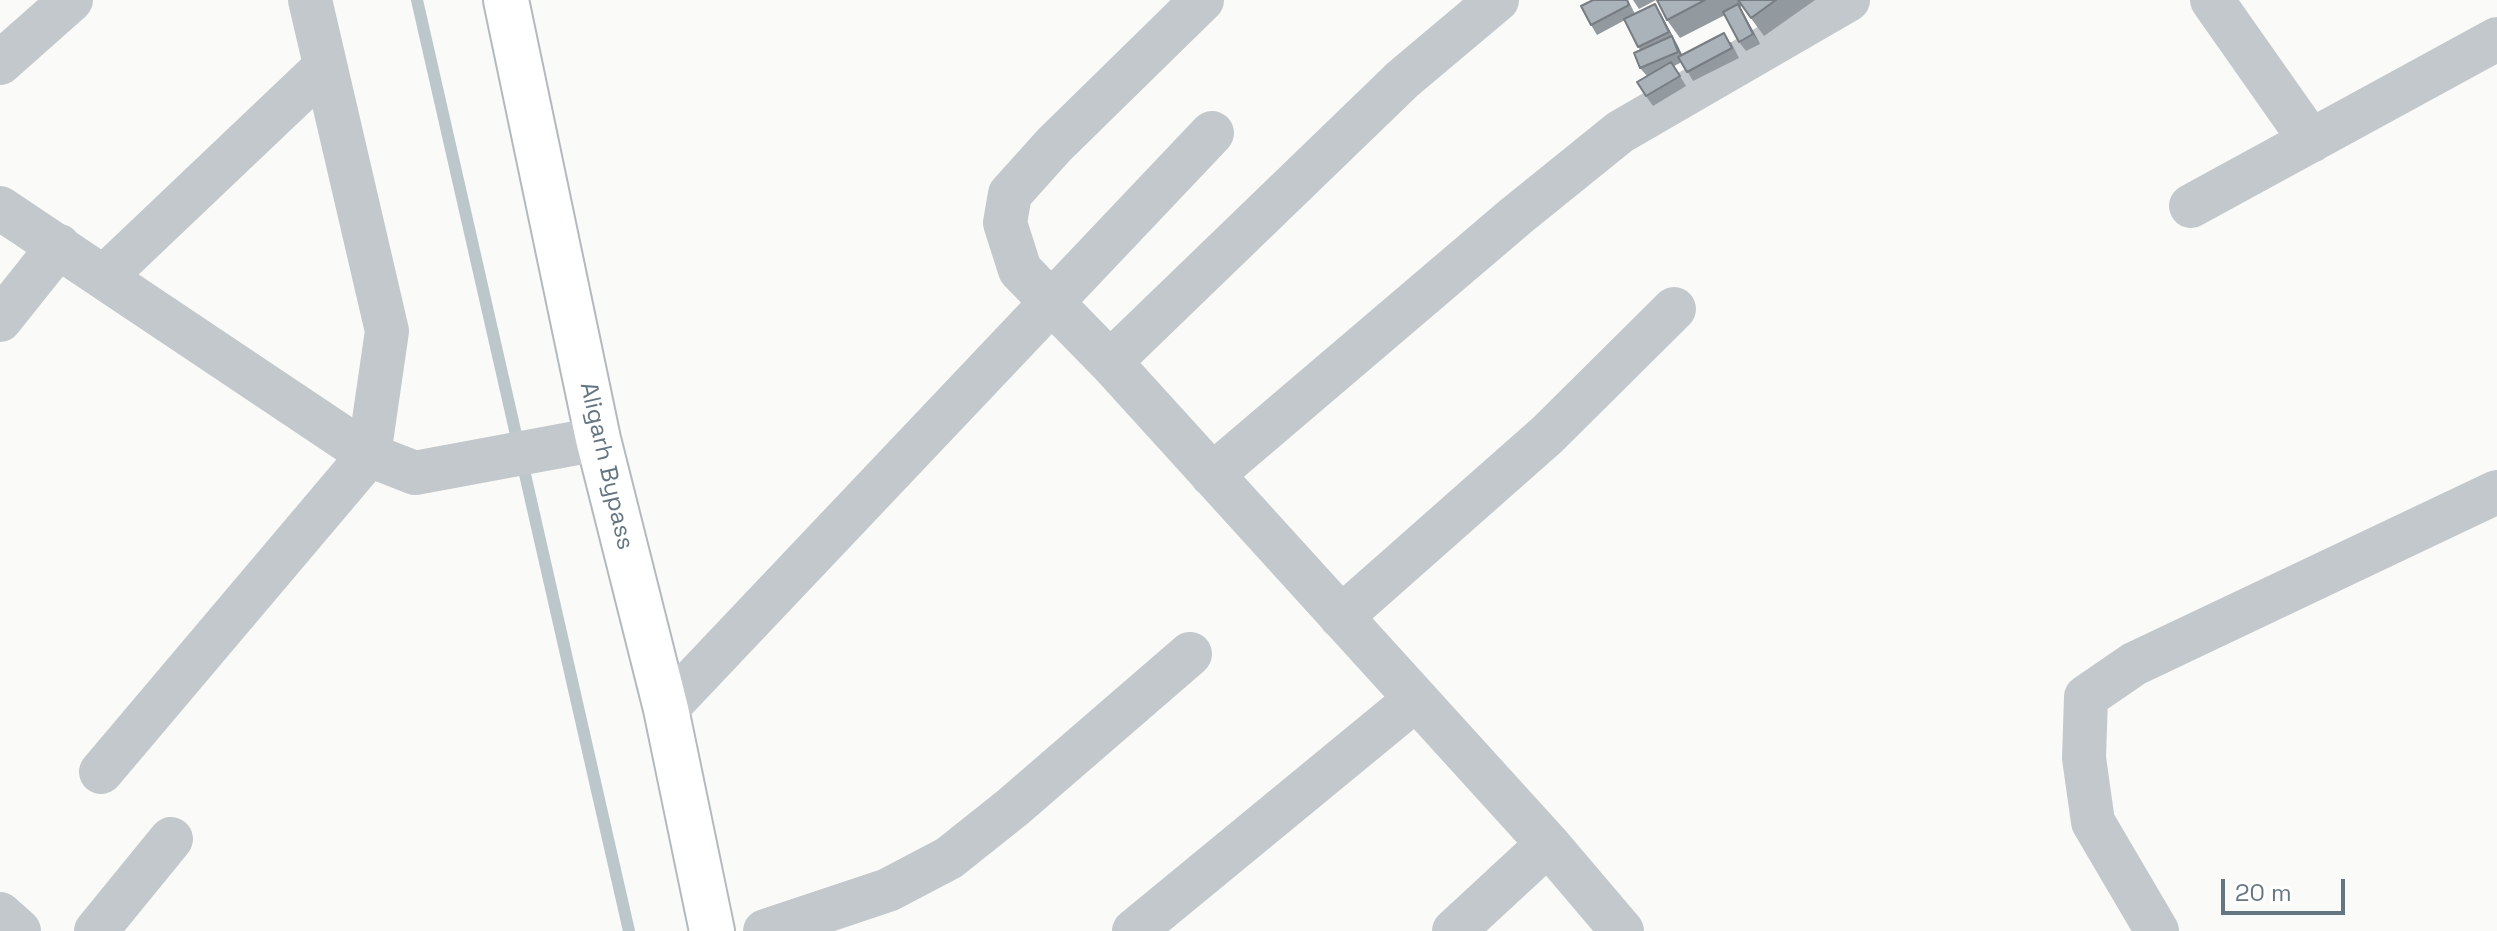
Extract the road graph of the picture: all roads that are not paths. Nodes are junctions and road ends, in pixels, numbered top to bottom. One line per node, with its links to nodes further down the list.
1 (71, 0): 9 (street)
2 (310, 0): 10 (street)
3 (506, 0): 21 (main road, Aligarh Bypass)
4 (1202, 0): 17 (street)
5 (1497, 0): 20 (street)
6 (1848, 0): 23 (street)
7 (2212, 0): 12 (street)
8 (2497, 39): 12 (street)
9 (0, 63)
10 (325, 67): 16 (street); 22 (street)
11 (1212, 133): 17 (street)
12 (2311, 141): 13 (street)
13 (2191, 206)
14 (0, 208): 15 (street)
15 (59, 246): 16 (street); 19 (street)
16 (104, 277): 22 (street)
17 (1052, 305): 20 (street); 28 (street)
18 (1674, 309): 25 (street)
19 (0, 320)
20 (1110, 362): 23 (street)
21 (598, 439): 22 (street); 28 (main road, Aligarh Bypass)
22 (369, 455): 29 (street)
23 (1212, 475): 25 (street)
24 (2497, 492): 40 (street)
25 (1341, 617): 27 (street)
26 (1190, 654): 36 (street)
27 (1416, 699): 31 (street); 37 (street)
28 (666, 709): 35 (main road, Aligarh Bypass)
29 (101, 772)
30 (171, 839): 34 (street)
31 (1548, 844): 38 (street); 39 (street)
32 (0, 914): 33 (street)
33 (19, 931)
34 (96, 931)
35 (712, 931)
36 (765, 931)
37 (1134, 931)
38 (1454, 931)
39 (1622, 931)
40 (2157, 931)

